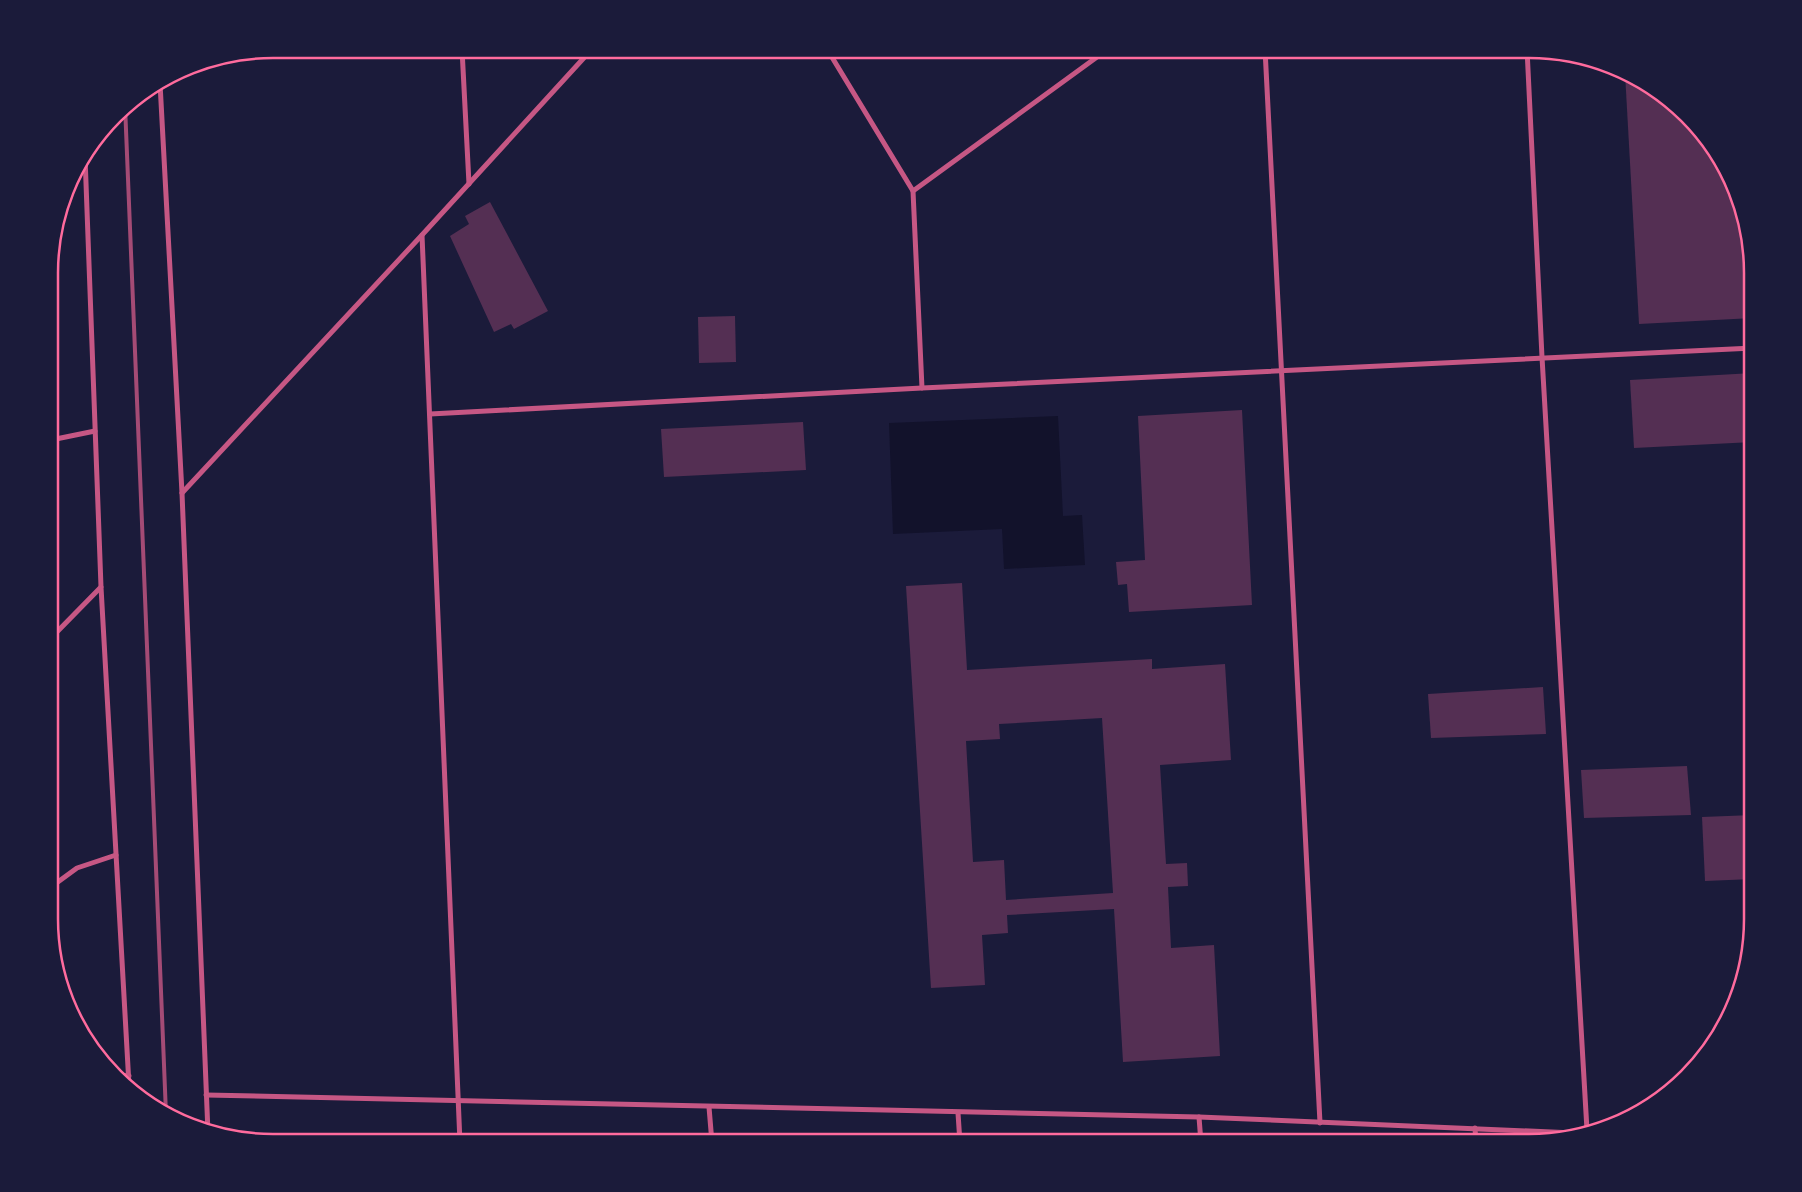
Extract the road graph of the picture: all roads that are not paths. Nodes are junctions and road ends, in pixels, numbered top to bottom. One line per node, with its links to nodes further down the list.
1 (462, 58): 9 (street)
2 (584, 58): 9 (street)
3 (832, 58): 10 (street)
4 (1096, 58): 10 (street)
5 (1265, 58): 14 (street)
6 (1527, 58): 13 (street)
7 (160, 89): 19 (street)
8 (85, 166): 17 (street)
9 (469, 184): 11 (street)
10 (913, 191): 15 (street)
11 (422, 236): 16 (street); 19 (street)
12 (1744, 348): 13 (street)
13 (1542, 357): 14 (street); 33 (street)
14 (1281, 370): 15 (street); 31 (street)
15 (922, 388): 16 (street)
16 (430, 414): 27 (street)
17 (95, 431): 18 (street); 20 (street)
18 (58, 439)
19 (182, 493): 26 (street)
20 (101, 587): 21 (street); 22 (street)
21 (58, 631)
22 (116, 855): 23 (street); 25 (street)
23 (58, 882)
24 (126, 1076): 25 (street)
25 (129, 1076)
26 (206, 1095): 27 (street); 32 (street)
27 (458, 1101): 28 (street); 36 (street)
28 (709, 1107): 29 (street); 37 (street)
29 (958, 1113): 30 (street); 38 (street)
30 (1199, 1117): 31 (street); 39 (street)
31 (1320, 1123): 34 (street)
32 (208, 1124)
33 (1586, 1127)
34 (1475, 1128): 35 (street); 40 (street)
35 (1560, 1132)
36 (460, 1134)
37 (711, 1134)
38 (959, 1134)
39 (1200, 1134)
40 (1475, 1134)

